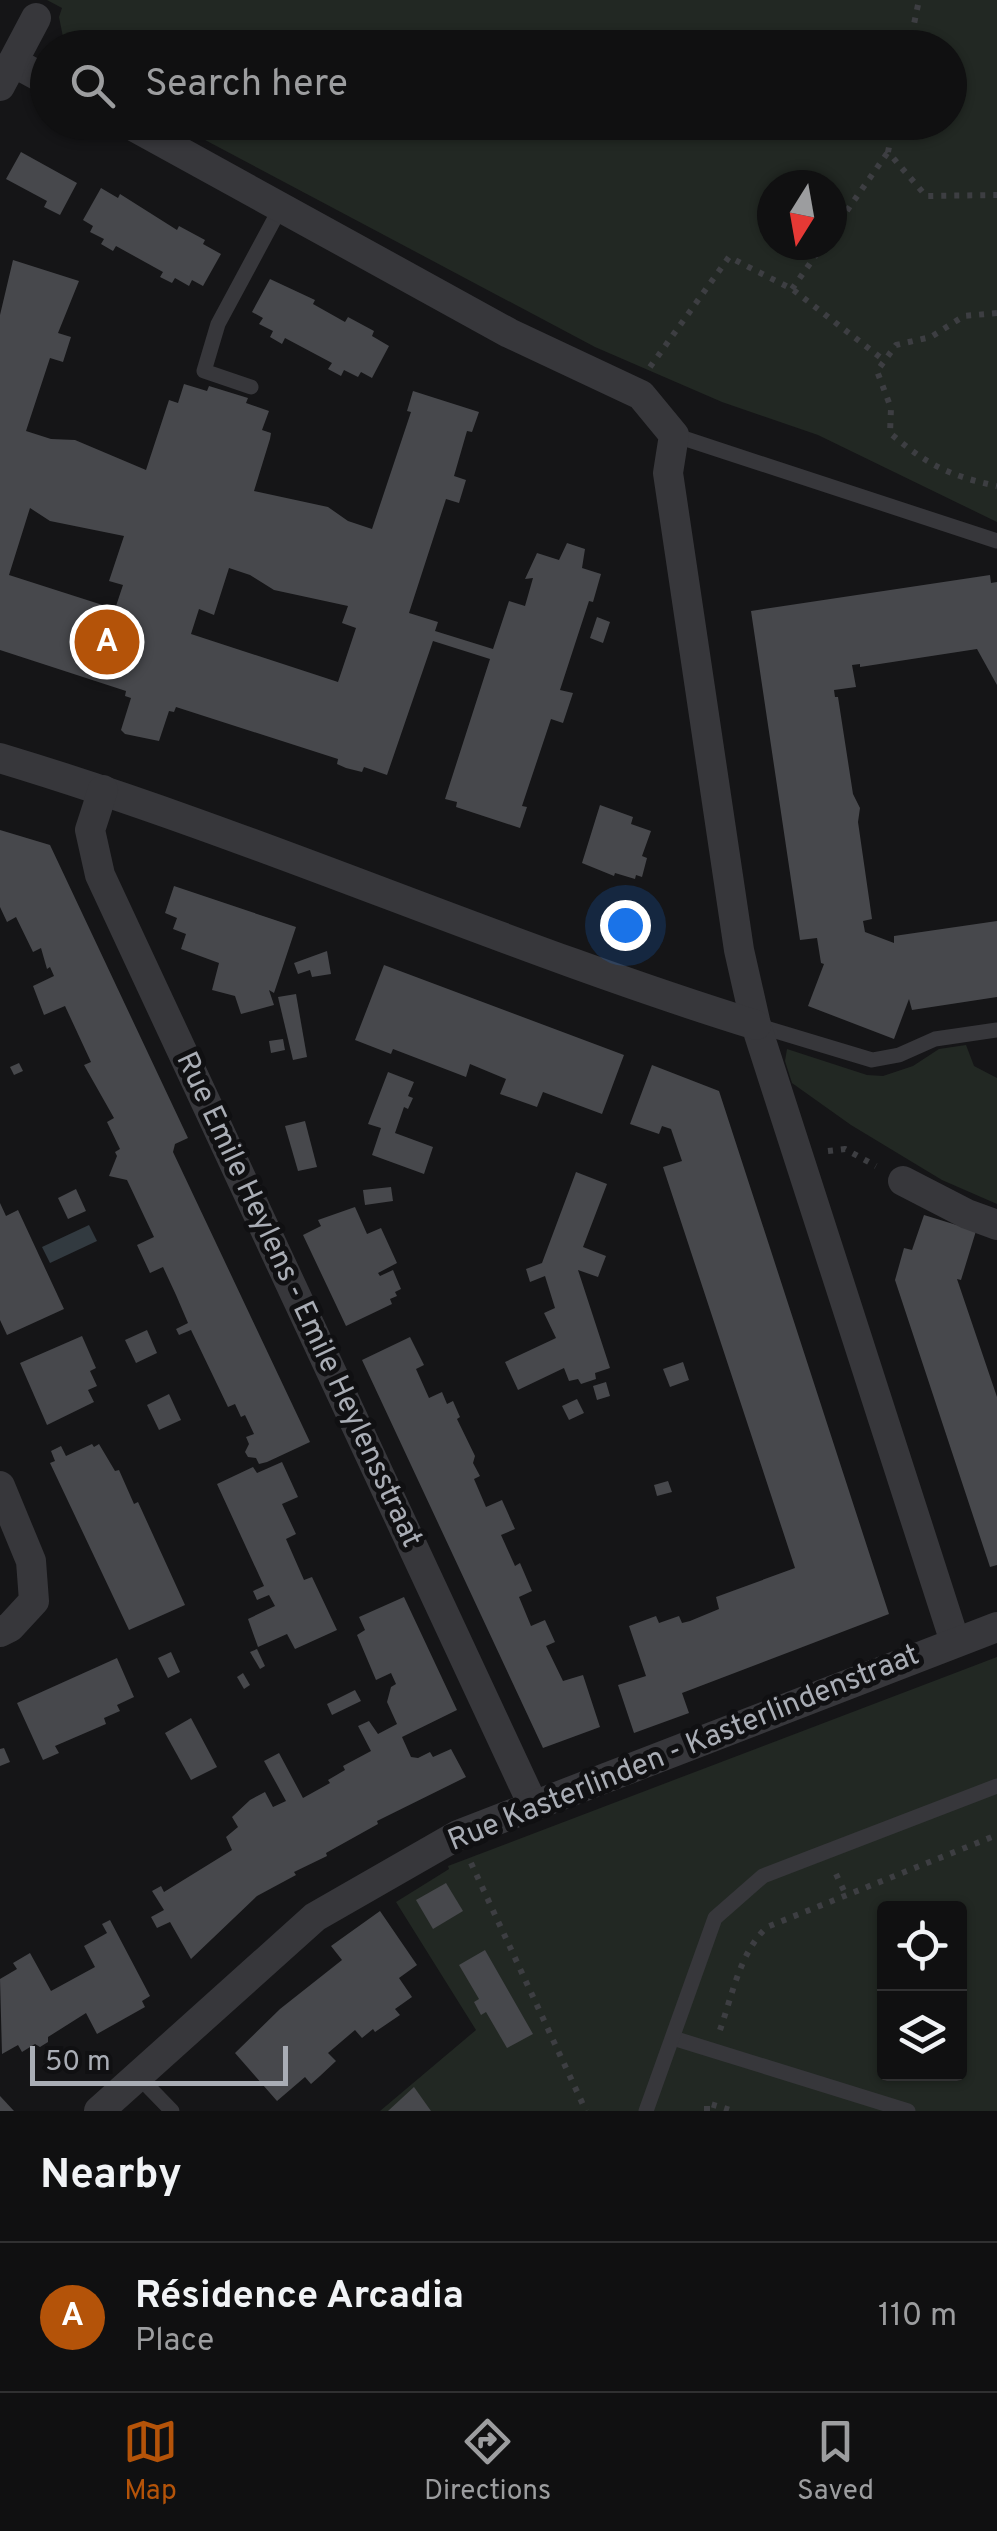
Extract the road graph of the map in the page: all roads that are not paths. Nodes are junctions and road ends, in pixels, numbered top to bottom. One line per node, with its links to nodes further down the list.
1 (36, 18): 2 (street)
2 (6, 74)
3 (159, 140): 4 (street)
4 (282, 206): 5 (lane); 6 (street)
5 (250, 387)
6 (674, 434): 7 (lane); 10 (street)
7 (997, 540)
8 (0, 758): 9 (street)
9 (104, 790): 10 (street); 19 (street, Rue Emile Heylens - Emile Heylensstraat)
10 (756, 1025): 11 (lane); 17 (street)
11 (997, 1030)
12 (903, 1182): 13 (street)
13 (997, 1225)
14 (0, 1486): 16 (street)
15 (997, 1626): 17 (street, Rue Kasterlinden - Kasterlindenstraat)
16 (0, 1632)
17 (956, 1642): 19 (street, Rue Kasterlinden - Kasterlindenstraat)
18 (997, 1786): 20 (lane)
19 (533, 1805): 21 (street, Rue Kasterlinden - Kasterlindenstraat)
20 (673, 2038): 24 (lane); 25 (lane)
21 (137, 2075): 22 (street, Rue Kasterlinden - Kasterlindenstraat); 23 (lane)
22 (99, 2111)
23 (172, 2111)
24 (646, 2111)
25 (908, 2111)

